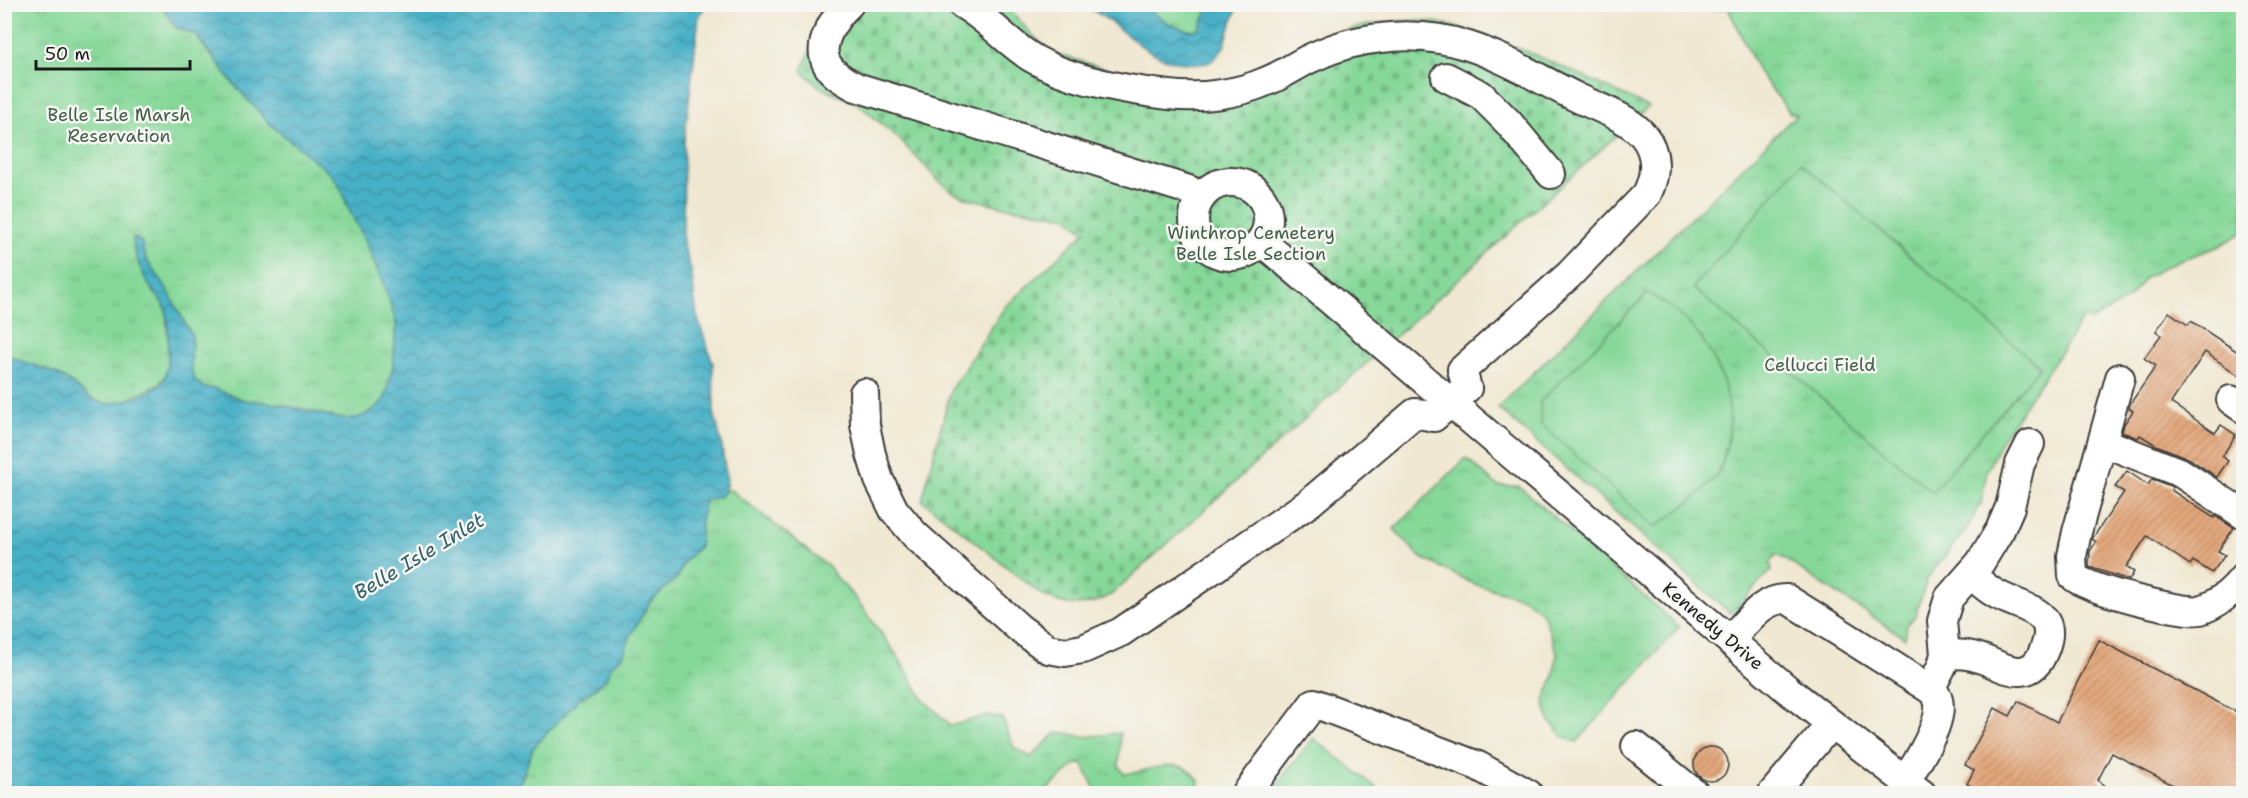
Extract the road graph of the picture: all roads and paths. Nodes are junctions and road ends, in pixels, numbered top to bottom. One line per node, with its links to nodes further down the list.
1 (849, 4): 7 (street)
2 (962, 4): 3 (street)
3 (1497, 56): 5 (street); 11 (street)
4 (1446, 77): 5 (street)
5 (1481, 95): 6 (street)
6 (1551, 174)
7 (1200, 199): 8 (street); 8 (street)
8 (1261, 241): 11 (street, Kennedy Drive)
9 (2120, 378): 12 (street)
10 (864, 393): 11 (street)
11 (1451, 403): 17 (street, Kennedy Drive)
12 (2103, 442): 14 (street); 16 (street)
13 (2030, 444): 15 (street)
14 (2244, 515)
15 (1971, 573): 18 (street); 18 (street)
16 (2244, 577)
17 (1730, 640): 19 (street); 20 (street, Kennedy Drive)
18 (1946, 654): 19 (street)
19 (1930, 689): 22 (street)
20 (1831, 724): 22 (street, Kennedy Drive); 26 (street)
21 (1636, 746): 25 (street)
22 (1914, 787)
23 (1246, 794): 24 (street)
24 (1528, 794)
25 (1695, 794)
26 (1772, 794)

